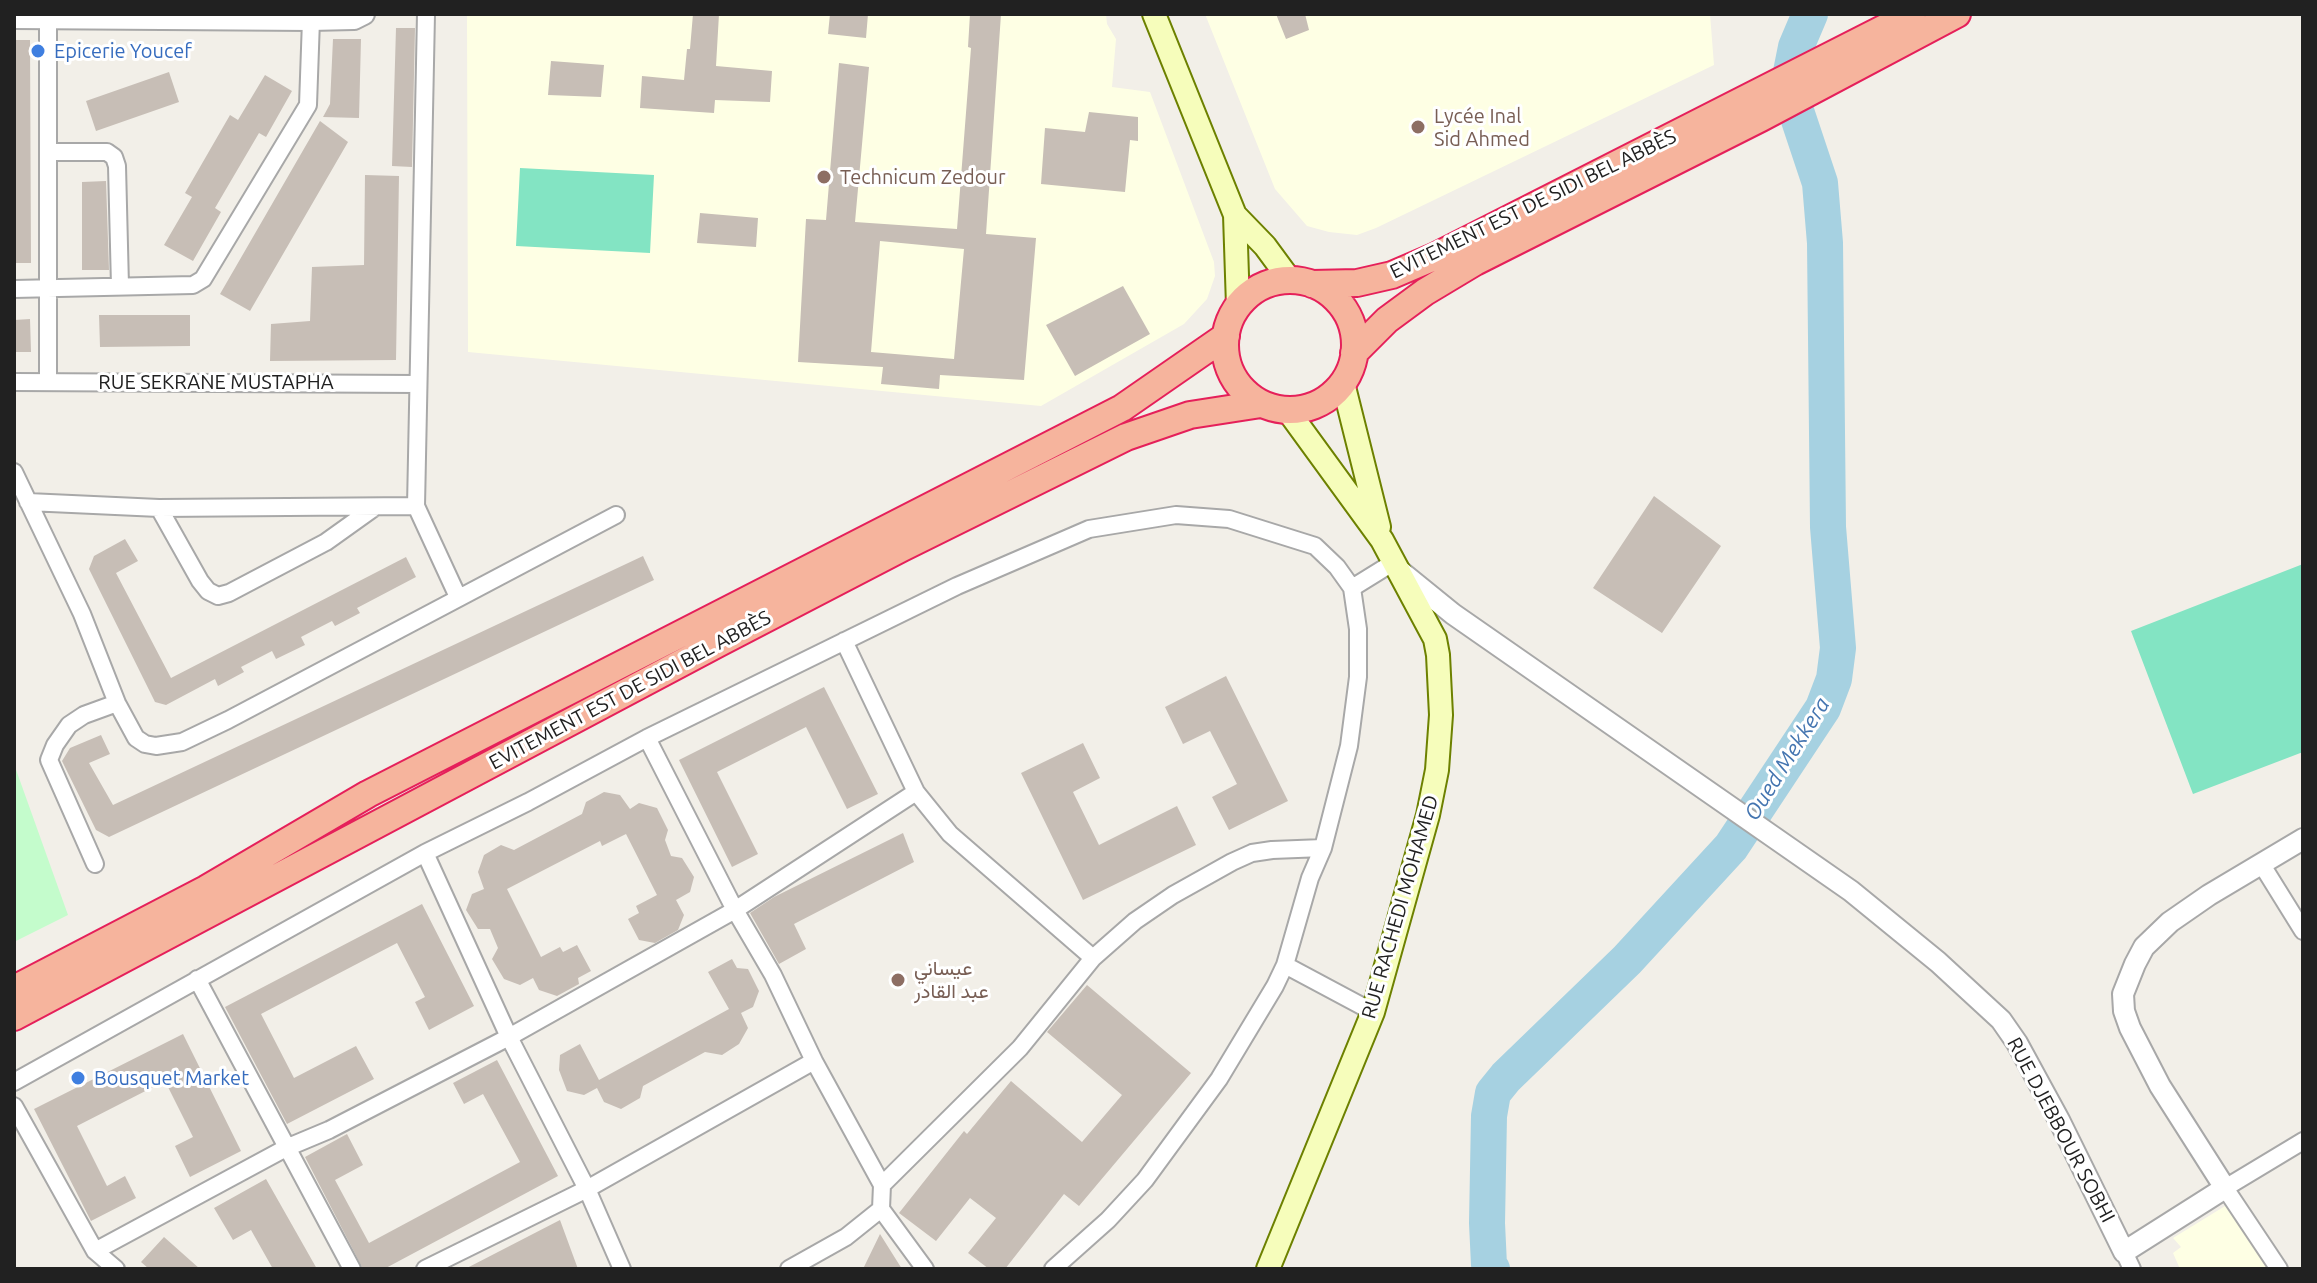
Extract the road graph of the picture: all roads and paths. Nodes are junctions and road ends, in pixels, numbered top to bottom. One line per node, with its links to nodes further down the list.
1 (364, 14): 8 (street)
2 (426, 14): 23 (street)
3 (1154, 14): 12 (main road)
4 (1912, 14): 9 (highway)
5 (1957, 14): 9 (highway)
6 (21, 17): 7 (street)
7 (48, 19): 8 (street); 11 (street)
8 (311, 20): 14 (street)
9 (1840, 64): 10 (highway)
10 (1754, 108): 13 (highway, EVITEMENT EST DE SIDI BEL ABBÈS); 19 (highway, EVITEMENT EST DE SIDI BEL ABBÈS)
11 (48, 152): 14 (street); 15 (street)
12 (1235, 215): 13 (main road); 17 (main road)
13 (1301, 282): 17 (highway); 19 (highway)
14 (120, 286): 15 (street)
15 (48, 288): 16 (street); 21 (street)
16 (14, 289)
17 (1238, 306): 18 (highway)
18 (1226, 336): 24 (highway); 50 (highway, EVITEMENT EST DE SIDI BEL ABBÈS)
19 (1354, 353): 22 (highway)
20 (14, 382): 21 (street, RUE SEKRANE MUSTAPHA)
21 (48, 382): 23 (street, RUE SEKRANE MUSTAPHA)
22 (1343, 383): 25 (highway); 32 (main road)
23 (418, 384): 28 (street)
24 (1261, 404): 25 (highway); 52 (highway, EVITEMENT EST DE SIDI BEL ABBÈS)
25 (1288, 411): 32 (main road)
26 (14, 472): 27 (street)
27 (28, 502): 30 (street); 37 (street)
28 (416, 506): 29 (street); 35 (street)
29 (375, 507): 30 (street); 30 (street)
30 (159, 508)
31 (616, 515): 35 (street)
32 (1382, 540): 33 (main road, RUE RACHEDI MOHAMED)
33 (1397, 566): 34 (street); 51 (main road, RUE RACHEDI MOHAMED); 64 (street, RUE DJEBBOUR SOBHI)
34 (1352, 588): 36 (street); 41 (street)
35 (458, 597): 37 (street)
36 (844, 641): 38 (street); 39 (street)
37 (117, 703): 43 (street)
38 (647, 738): 42 (street); 45 (street)
39 (916, 792): 45 (street); 47 (street)
40 (2303, 839): 44 (street)
41 (1323, 848): 47 (street); 48 (street)
42 (425, 853): 49 (street); 53 (street)
43 (95, 864)
44 (2262, 865): 46 (street); 60 (street)
45 (735, 910): 53 (street); 54 (street)
46 (2303, 931)
47 (1093, 958): 59 (street)
48 (1285, 965): 51 (street); 71 (street)
49 (197, 979): 55 (street); 58 (street)
50 (14, 989)
51 (1373, 1012): 72 (main road, RUE RACHEDI MOHAMED)
52 (14, 1017)
53 (509, 1037): 58 (street); 61 (street)
54 (814, 1061): 59 (street); 61 (street)
55 (14, 1082)
56 (14, 1106): 63 (street)
57 (2303, 1141): 60 (street)
58 (286, 1148): 63 (street); 66 (street)
59 (882, 1185): 62 (street)
60 (2225, 1188): 64 (street); 73 (street)
61 (587, 1189): 67 (street); 68 (street)
62 (881, 1209): 69 (street); 70 (street)
63 (95, 1251): 65 (street)
64 (2128, 1261)
65 (116, 1269)
66 (352, 1269)
67 (426, 1269)
68 (622, 1269)
69 (789, 1269)
70 (925, 1269)
71 (1053, 1269)
72 (1268, 1269)
73 (2279, 1269)

